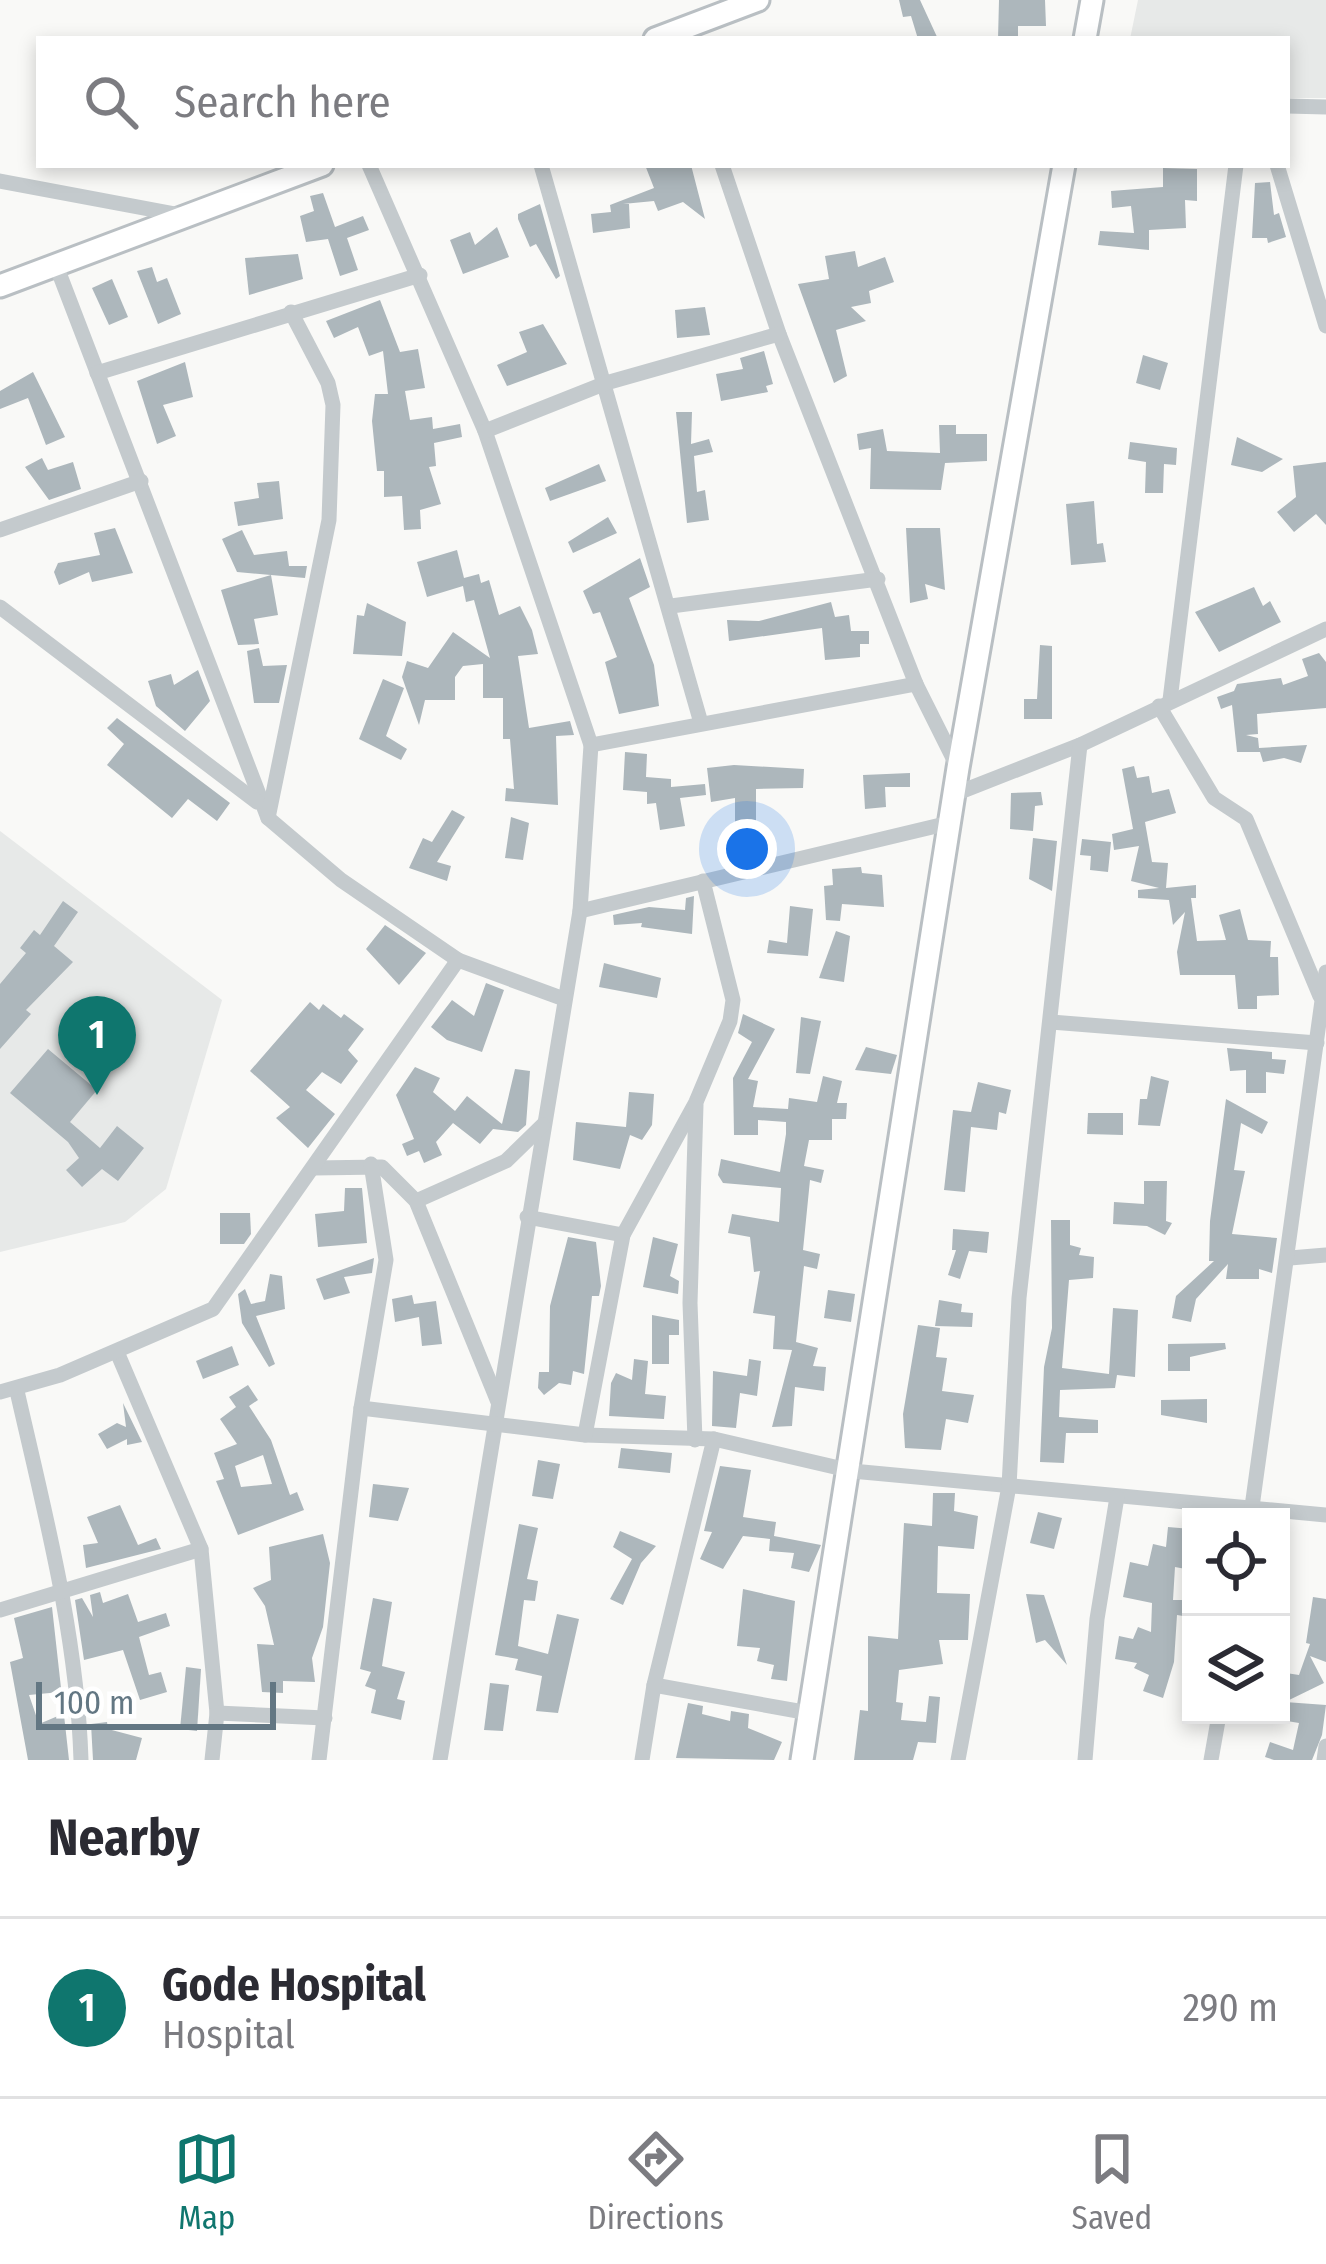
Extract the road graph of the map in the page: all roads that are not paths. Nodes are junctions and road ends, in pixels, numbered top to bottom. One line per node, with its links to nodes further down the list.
1 (758, 0): 3 (street)
2 (1092, 0): 4 (street)
3 (670, 36)
4 (1086, 36)
5 (1290, 106): 6 (street)
6 (1326, 107)
7 (314, 168): 15 (street)
8 (370, 168): 17 (street)
9 (543, 168): 23 (street)
10 (723, 168): 21 (street)
11 (1063, 168): 36 (street)
12 (1236, 168): 32 (street)
13 (1278, 168): 20 (street)
14 (0, 181): 15 (street)
15 (185, 216): 16 (street)
16 (56, 265): 18 (street); 22 (street)
17 (420, 275): 19 (street); 24 (street)
18 (0, 286)
19 (292, 312): 22 (street); 38 (street)
20 (1326, 326)
21 (779, 334): 23 (street); 27 (street)
22 (97, 373): 25 (street)
23 (606, 382): 24 (street); 29 (street)
24 (485, 431): 34 (street)
25 (141, 481): 26 (street); 38 (street)
26 (0, 530)
27 (878, 579): 29 (street); 31 (street)
28 (0, 607): 38 (street)
29 (671, 607): 33 (street)
30 (1326, 629): 32 (street)
31 (916, 684): 33 (street); 36 (street)
32 (1164, 703): 35 (street); 43 (street)
33 (701, 723): 34 (street)
34 (590, 745): 41 (street)
35 (1080, 745): 37 (street); 45 (street)
36 (958, 769): 37 (street)
37 (955, 794): 39 (street)
38 (264, 811): 42 (street)
39 (949, 823): 40 (street); 64 (street)
40 (703, 881): 41 (street); 47 (street)
41 (580, 911): 44 (street)
42 (458, 960): 44 (street); 50 (street)
43 (1324, 987): 46 (street)
44 (564, 999): 48 (street)
45 (1051, 1022): 46 (street); 65 (street)
46 (1317, 1043): 55 (street)
47 (696, 1102): 53 (street); 63 (street)
48 (543, 1125): 51 (street); 52 (street)
49 (371, 1164): 50 (street); 51 (street); 59 (street)
50 (314, 1168): 56 (street)
51 (416, 1201): 58 (street)
52 (526, 1217): 53 (street); 58 (street)
53 (623, 1235): 61 (street)
54 (1326, 1255): 55 (street)
55 (1290, 1258): 68 (street)
56 (117, 1352): 57 (street); 71 (street)
57 (8, 1391): 72 (street)
58 (499, 1405): 60 (street)
59 (361, 1408): 60 (street); 77 (street)
60 (496, 1427): 61 (street); 83 (street)
61 (585, 1435): 63 (street)
62 (714, 1439): 63 (street); 64 (street); 74 (street)
63 (695, 1440)
64 (852, 1471): 65 (street); 76 (street)
65 (1009, 1486): 66 (street); 86 (street)
66 (1117, 1497): 67 (street); 87 (street)
67 (1209, 1508)
68 (1252, 1508)
69 (1290, 1514): 70 (street)
70 (1326, 1515)
71 (201, 1549): 72 (street); 75 (street)
72 (62, 1589): 73 (street); 80 (street)
73 (0, 1610)
74 (654, 1685): 76 (street); 84 (street)
75 (218, 1713): 77 (street); 81 (street)
76 (809, 1713): 85 (street)
77 (325, 1718): 82 (street)
78 (1217, 1724): 88 (street)
79 (1326, 1746): 89 (street)
80 (81, 1760)
81 (212, 1760)
82 (319, 1760)
83 (440, 1760)
84 (642, 1760)
85 (802, 1760)
86 (958, 1760)
87 (1085, 1760)
88 (1211, 1760)
89 (1324, 1760)

